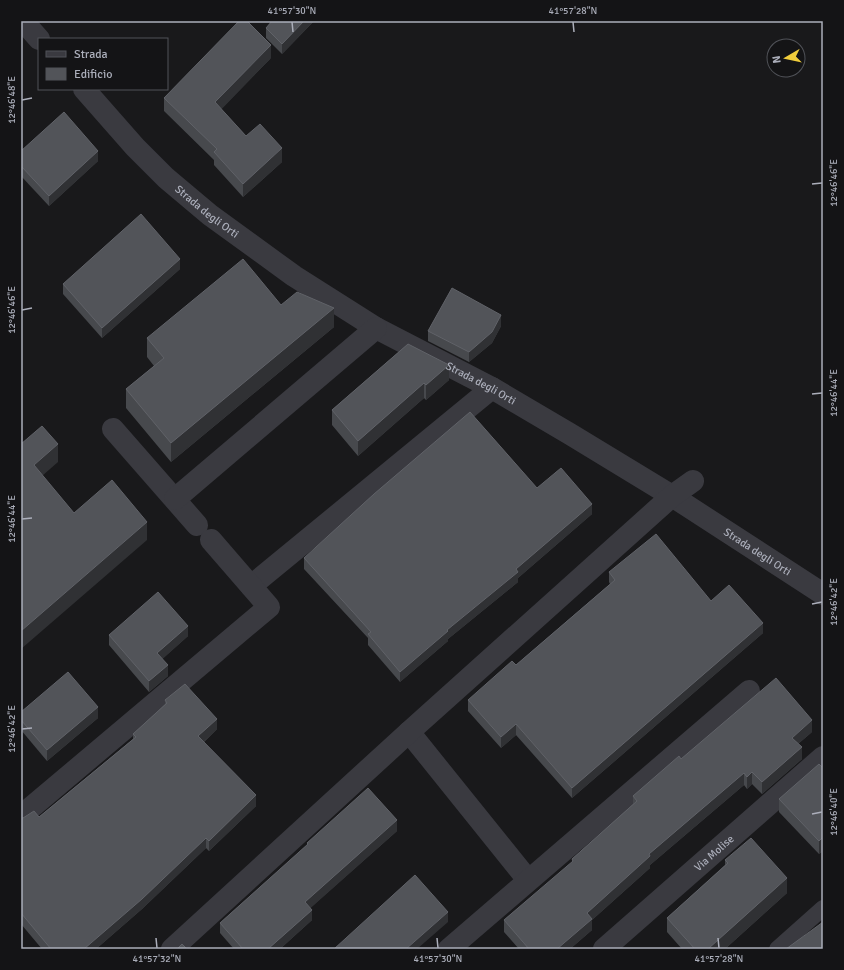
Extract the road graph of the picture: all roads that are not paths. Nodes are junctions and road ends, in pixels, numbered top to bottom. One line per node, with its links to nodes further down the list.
1 (24, 21): 2 (street)
2 (38, 38)
3 (85, 90): 4 (street, Strada degli Orti)
4 (376, 328): 5 (street, Strada degli Orti); 9 (street)
5 (492, 388): 8 (street, Strada degli Orti); 12 (street)
6 (113, 429): 9 (street)
7 (693, 481): 8 (street)
8 (672, 496): 13 (street, Strada degli Orti); 15 (street)
9 (175, 499): 10 (street)
10 (196, 524)
11 (211, 540): 12 (street)
12 (251, 586): 17 (street)
13 (823, 594)
14 (749, 691): 18 (street)
15 (409, 732): 18 (street); 20 (street)
16 (823, 757): 22 (street, Via Molise)
17 (21, 816)
18 (528, 880): 21 (street)
19 (823, 908): 23 (lane)
20 (172, 949)
21 (449, 949)
22 (604, 949)
23 (777, 949)

